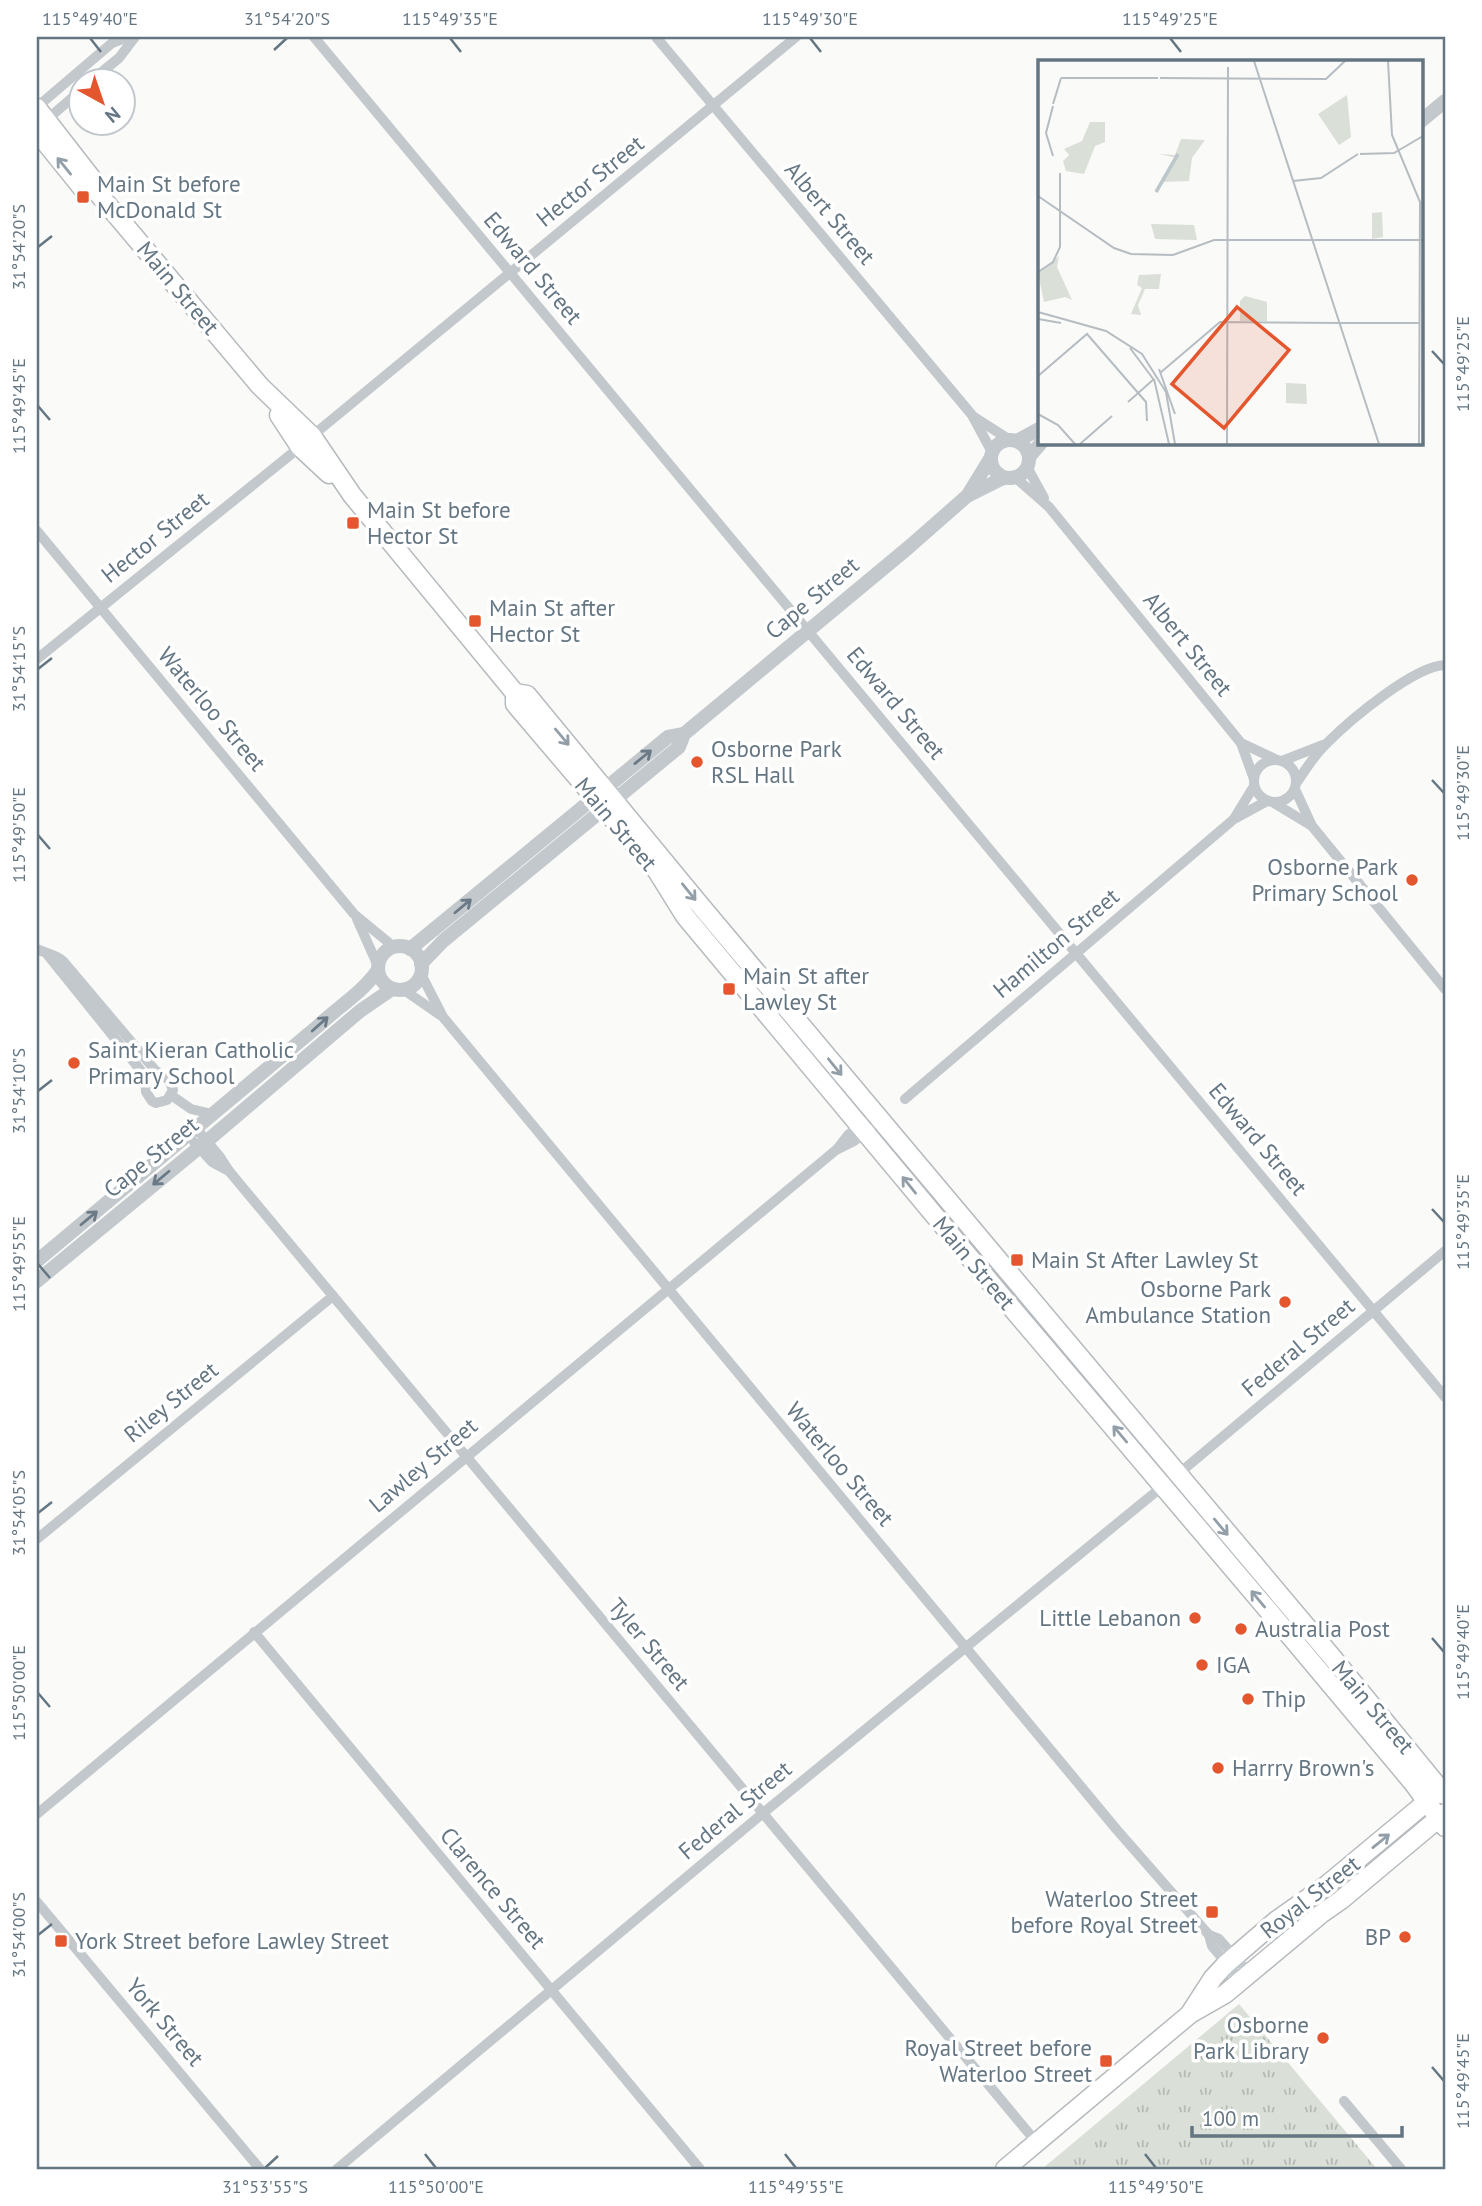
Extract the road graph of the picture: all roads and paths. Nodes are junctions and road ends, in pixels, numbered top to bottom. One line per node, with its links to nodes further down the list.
1 (128, 37): 10 (street)
2 (135, 37): 6 (street)
3 (314, 37): 12 (street, Edward Street)
4 (656, 37): 9 (street, Albert Street)
5 (796, 37): 9 (street, Hector Street)
6 (109, 66)
7 (66, 101): 10 (street)
8 (1445, 101): 11 (street)
9 (713, 106): 12 (street, Hector Street); 13 (street, Albert Street)
10 (39, 119): 16 (main road, Main Street)
11 (1422, 120)
12 (510, 273): 16 (street, Hector Street); 25 (street, Edward Street)
13 (972, 415): 15 (street, Albert Street); 18 (street, Albert Street)
14 (1038, 429): 15 (street)
15 (1013, 441): 18 (street); 19 (street)
16 (306, 442): 24 (street, Hector Street); 33 (main road, Main Street)
17 (1040, 444): 19 (street)
18 (991, 456): 20 (street); 21 (street, Cape Street)
19 (1028, 462): 20 (street); 22 (street, Albert Street)
20 (1009, 478): 21 (street, Cape Street); 22 (street, Albert Street)
21 (967, 496): 25 (street, Cape Street)
22 (1049, 507): 28 (street, Albert Street)
23 (37, 531): 24 (street, Waterloo Street)
24 (101, 608): 26 (street, Hector Street); 37 (street, Waterloo Street)
25 (808, 631): 33 (street, Cape Street); 41 (street, Edward Street)
26 (37, 659)
27 (1445, 665): 29 (street)
28 (1241, 743): 30 (street, Albert Street); 31 (street, Albert Street)
29 (1325, 744): 30 (street); 32 (street)
30 (1278, 760): 31 (street); 32 (street)
31 (1254, 783): 34 (street); 35 (street, Hamilton Street)
32 (1296, 786): 34 (street); 36 (street)
33 (605, 800): 39 (street, Cape Street, one-way to 33); 43 (street, Cape Street); 50 (main road, Main Street)
34 (1270, 802): 35 (street, Hamilton Street); 36 (street)
35 (1234, 819): 41 (street, Hamilton Street)
36 (1312, 826): 45 (street)
37 (354, 914): 38 (street, Waterloo Street); 42 (street, Waterloo Street)
38 (394, 947): 39 (street); 42 (street, Cape Street)
39 (410, 949): 43 (street)
40 (42, 951): 47 (street); 47 (street)
41 (1076, 952): 48 (street, Hamilton Street); 58 (street, Edward Street)
42 (378, 968): 44 (street); 49 (street, Cape Street, one-way to 42)
43 (421, 969): 44 (street, Cape Street); 46 (street, Waterloo Street)
44 (398, 989): 46 (street, Waterloo Street); 52 (street, Cape Street)
45 (1445, 989)
46 (443, 1017): 56 (street, Waterloo Street)
47 (171, 1096): 49 (street)
48 (905, 1099)
49 (212, 1114): 51 (street, Cape Street)
50 (870, 1123): 56 (street, Lawley Street); 61 (main road, Main Street)
51 (192, 1132): 52 (street, Tyler Street); 54 (street, Cape Street, one-way to 51)
52 (203, 1144): 55 (street, Cape Street, one-way to 55); 57 (street, Tyler Street)
53 (1445, 1251): 58 (street, Federal Street)
54 (37, 1261)
55 (37, 1281)
56 (668, 1290): 60 (street, Lawley Street); 64 (street, Waterloo Street)
57 (333, 1296): 60 (street, Tyler Street); 62 (street, Riley Street)
58 (1374, 1311): 59 (street, Edward Street); 61 (street, Federal Street)
59 (1445, 1396)
60 (467, 1456): 63 (street, Lawley Street); 67 (street, Tyler Street)
61 (1170, 1480): 64 (street, Federal Street); 65 (main road, Main Street)
62 (37, 1539)
63 (254, 1632): 66 (street, Lawley Street); 72 (street, Clarence Street)
64 (965, 1647): 67 (street, Federal Street); 70 (street, Waterloo Street)
65 (1440, 1793): 68 (main road, Main Street); 70 (main road, Royal Street, one-way to 65)
66 (37, 1814)
67 (762, 1814): 72 (street, Federal Street); 75 (street, Tyler Street)
68 (1443, 1820): 71 (main road, Royal Street)
69 (37, 1902): 76 (street, York Street)
70 (1230, 1960): 71 (street, Waterloo Street); 73 (main road, Royal Street)
71 (1245, 1977): 73 (main road, Royal Street)
72 (551, 1992): 77 (street, Federal Street); 78 (street, Clarence Street)
73 (1190, 2014): 75 (main road, Royal Street)
74 (1344, 2101): 80 (street)
75 (1037, 2143): 79 (main road, Royal Street)
76 (260, 2169)
77 (337, 2169)
78 (699, 2169)
79 (1005, 2169)
80 (1401, 2169)

